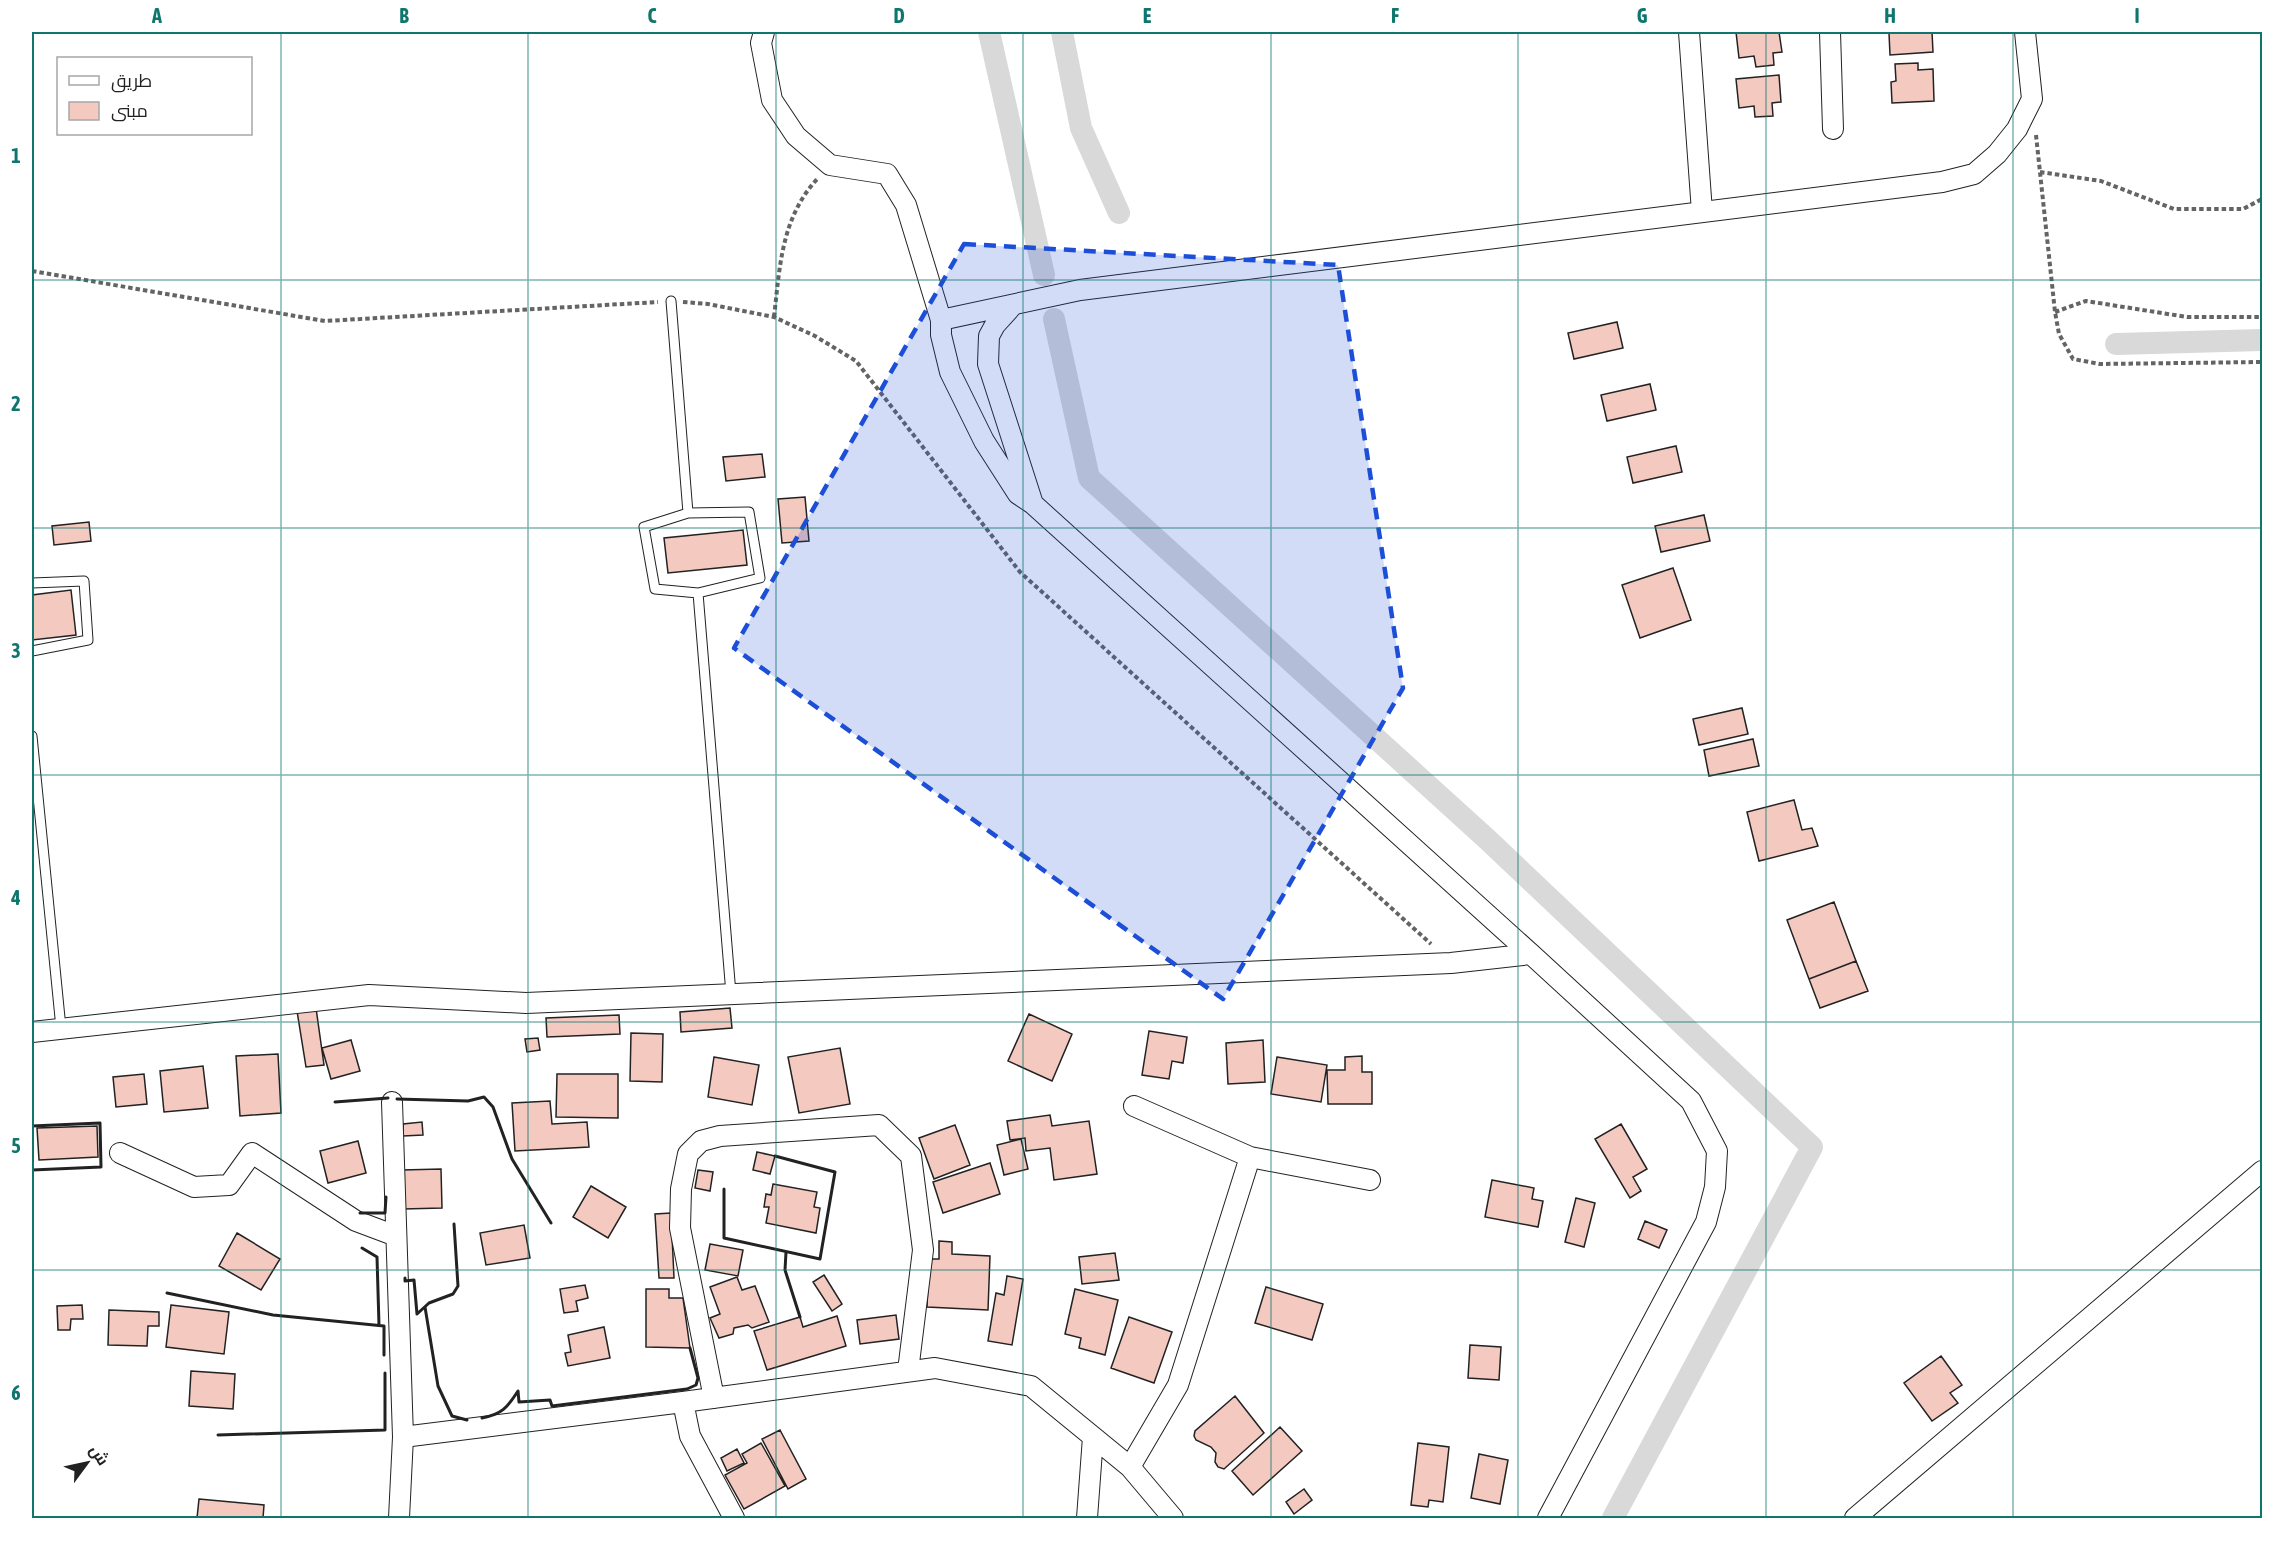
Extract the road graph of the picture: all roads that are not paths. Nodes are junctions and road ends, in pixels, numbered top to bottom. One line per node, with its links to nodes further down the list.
1 (764, 32): 9 (street)
2 (1689, 32): 6 (street)
3 (1830, 32): 5 (street)
4 (2025, 32): 6 (street)
5 (1833, 129)
6 (1702, 212): 8 (street)
7 (671, 302): 11 (lane)
8 (1013, 305): 9 (street); 10 (street)
9 (941, 320): 10 (street)
10 (1033, 504): 16 (street)
11 (688, 513): 13 (lane); 13 (lane)
12 (32, 583): 14 (lane)
13 (698, 593): 17 (lane)
14 (32, 651)
15 (32, 736): 18 (lane)
16 (1531, 954): 17 (street); 37 (street)
17 (731, 994): 18 (street)
18 (61, 1028): 19 (street)
19 (32, 1032)
20 (392, 1101): 26 (street)
21 (1134, 1106): 23 (street)
22 (120, 1153): 26 (street)
23 (1250, 1157): 25 (street); 32 (street)
24 (2262, 1171): 38 (street)
25 (1370, 1180)
26 (396, 1236): 30 (street)
27 (908, 1371): 28 (street); 28 (street); 31 (street)
28 (714, 1398): 29 (street)
29 (683, 1402): 30 (street); 34 (street)
30 (403, 1437): 33 (street)
31 (1093, 1437): 32 (street); 35 (street)
32 (1130, 1467): 36 (street)
33 (399, 1518)
34 (734, 1518)
35 (1087, 1518)
36 (1173, 1518)
37 (1548, 1518)
38 (1855, 1518)

